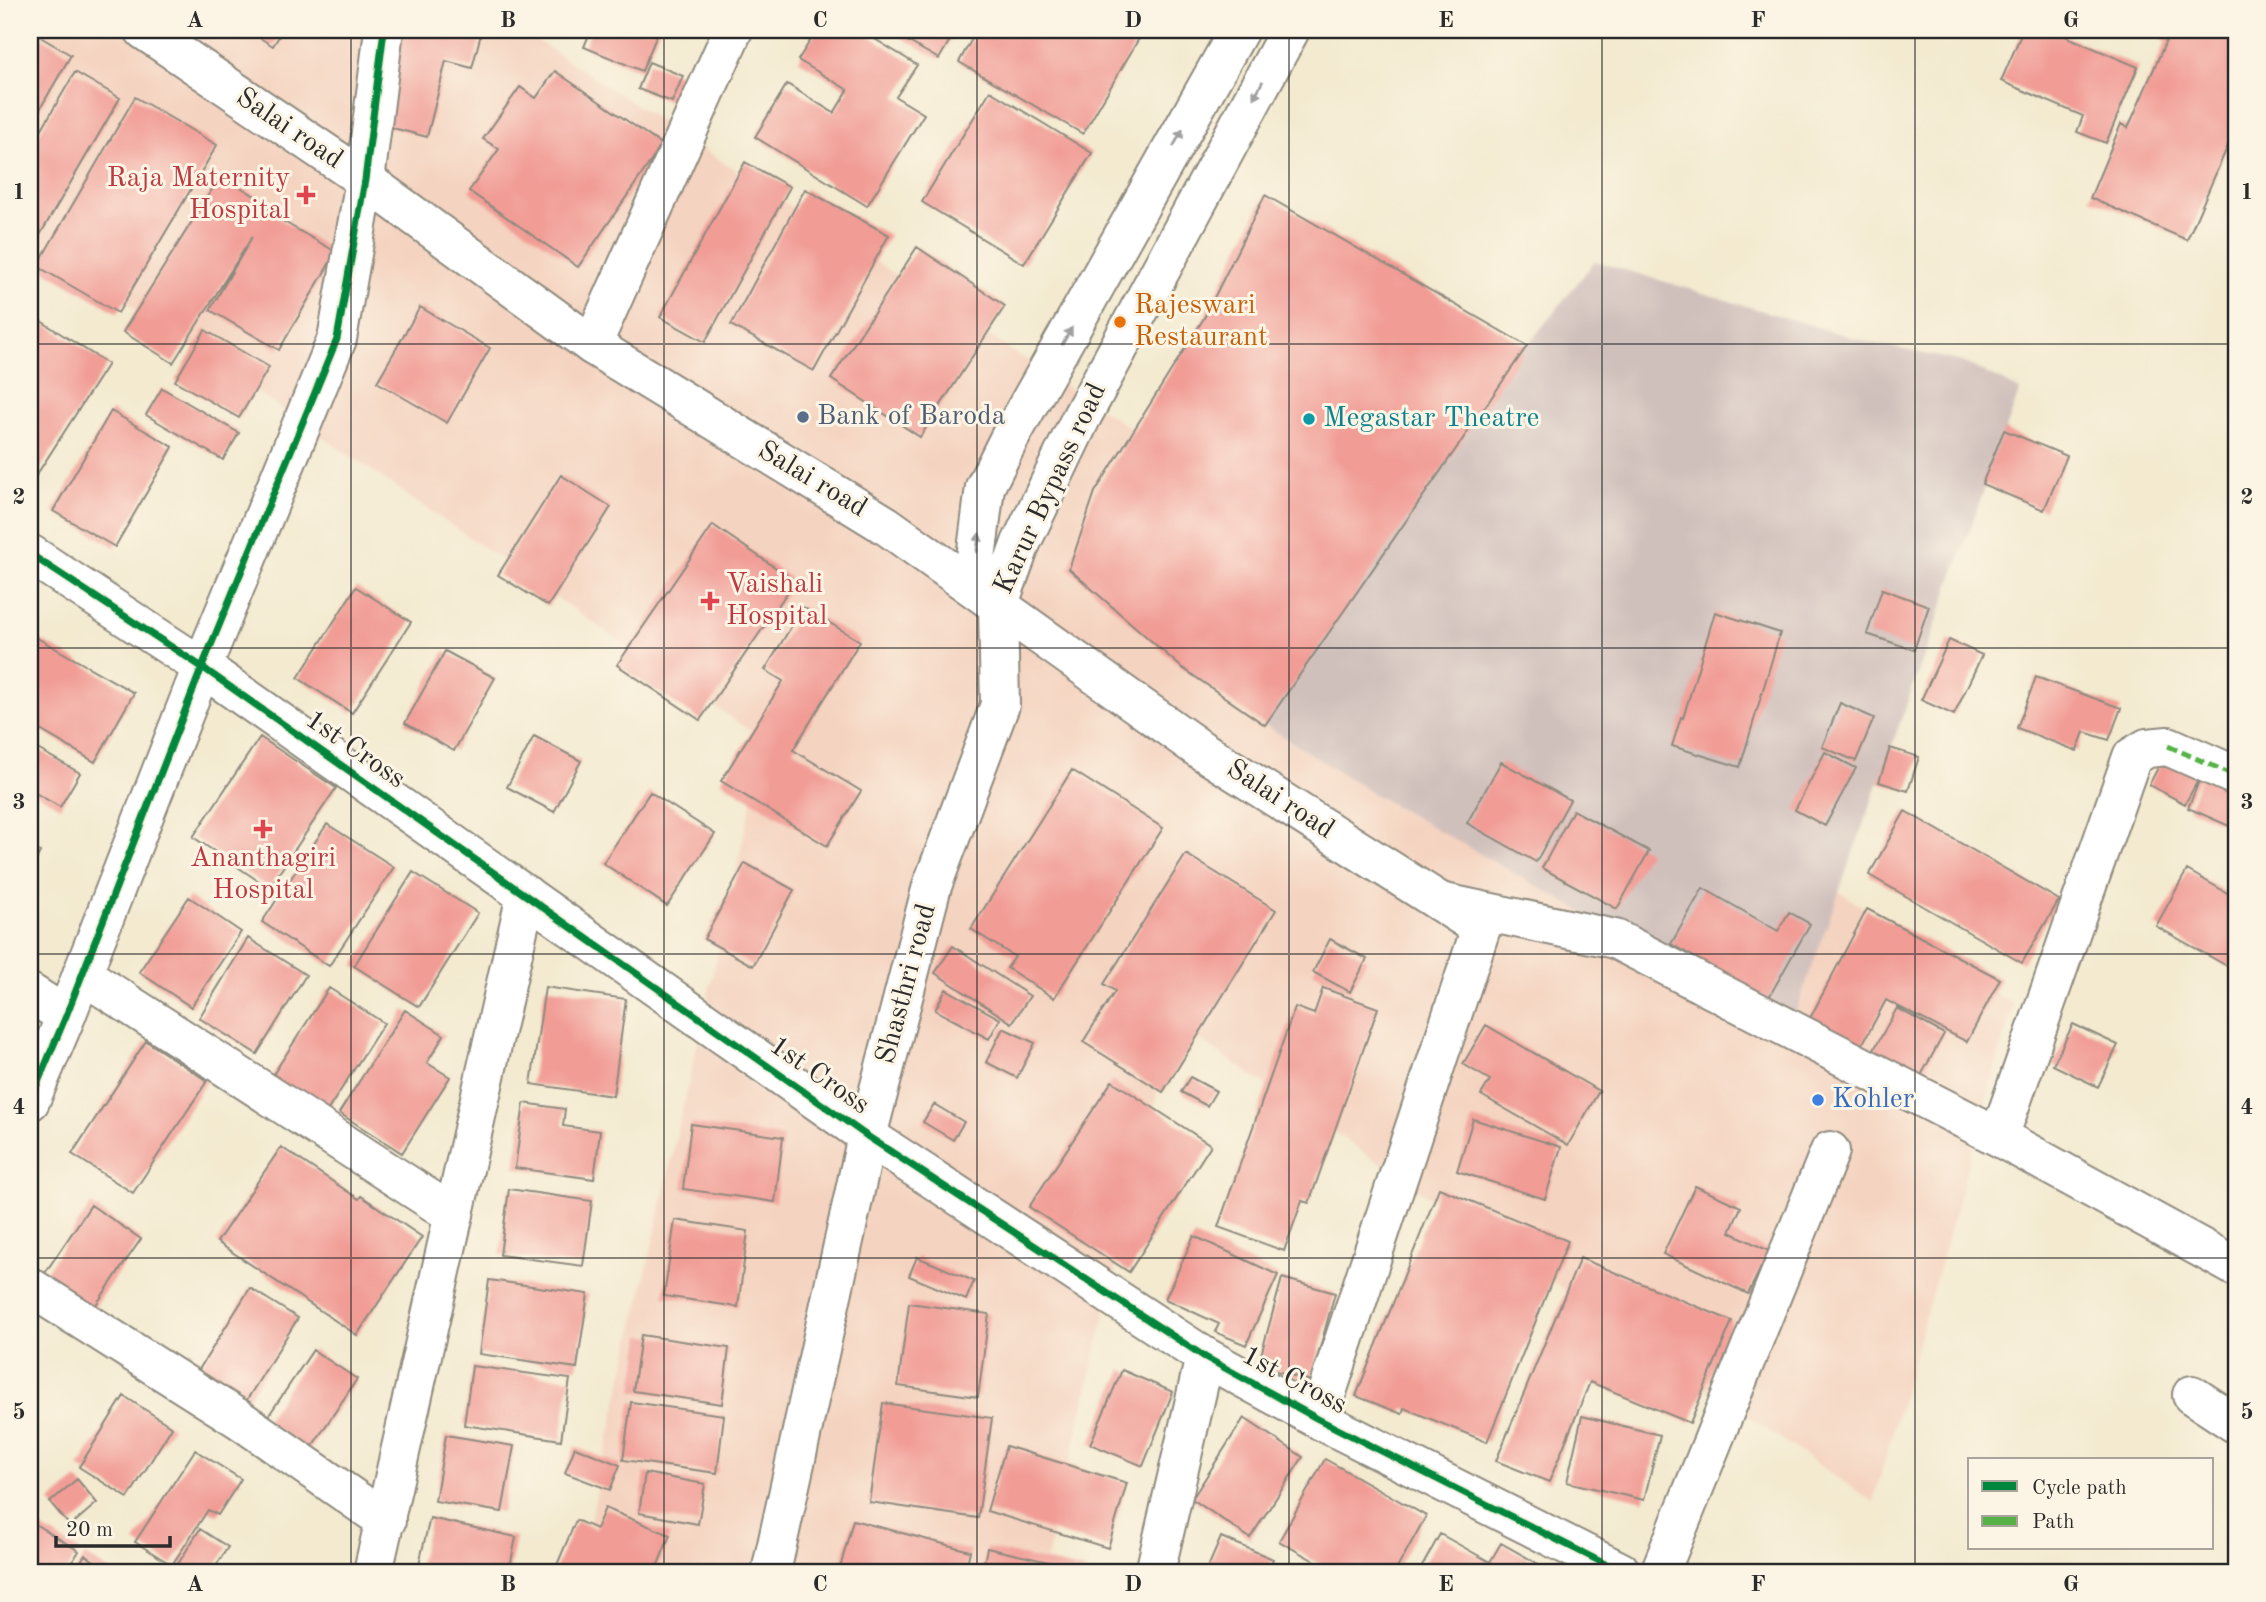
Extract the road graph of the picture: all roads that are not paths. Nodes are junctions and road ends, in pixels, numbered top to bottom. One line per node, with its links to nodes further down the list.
1 (144, 30): 6 (street, Salai road)
2 (384, 30): 6 (street)
3 (733, 30): 7 (street)
4 (1239, 30): 9 (street, Karur Bypass road, one-way to 4)
5 (1290, 30): 9 (street, Karur Bypass road, one-way to 9)
6 (365, 180): 7 (street, Salai road); 10 (street)
7 (592, 345): 9 (street, Salai road)
8 (30, 554): 10 (street, 1st Cross)
9 (998, 606): 13 (street, Salai road); 18 (street, Shasthri road)
10 (202, 667): 12 (street, 1st Cross); 14 (street)
11 (2236, 776): 19 (street)
12 (526, 895): 18 (street, 1st Cross); 21 (street)
13 (1438, 901): 19 (street); 26 (street, Salai road)
14 (82, 974): 16 (street); 21 (street)
15 (30, 993): 16 (street)
16 (66, 1016): 17 (street)
17 (30, 1101)
18 (867, 1136): 24 (street, 1st Cross); 30 (street, Shasthri road)
19 (1999, 1137): 22 (street)
20 (1830, 1151): 33 (street)
21 (454, 1215): 28 (street)
22 (2236, 1267)
23 (30, 1287): 28 (street)
24 (1205, 1357): 26 (street, 1st Cross); 31 (street)
25 (2192, 1395): 27 (street)
26 (1318, 1419): 32 (street, 1st Cross)
27 (2236, 1424)
28 (386, 1521): 29 (street)
29 (373, 1572)
30 (771, 1572)
31 (1155, 1572)
32 (1621, 1572)
33 (1660, 1572)

